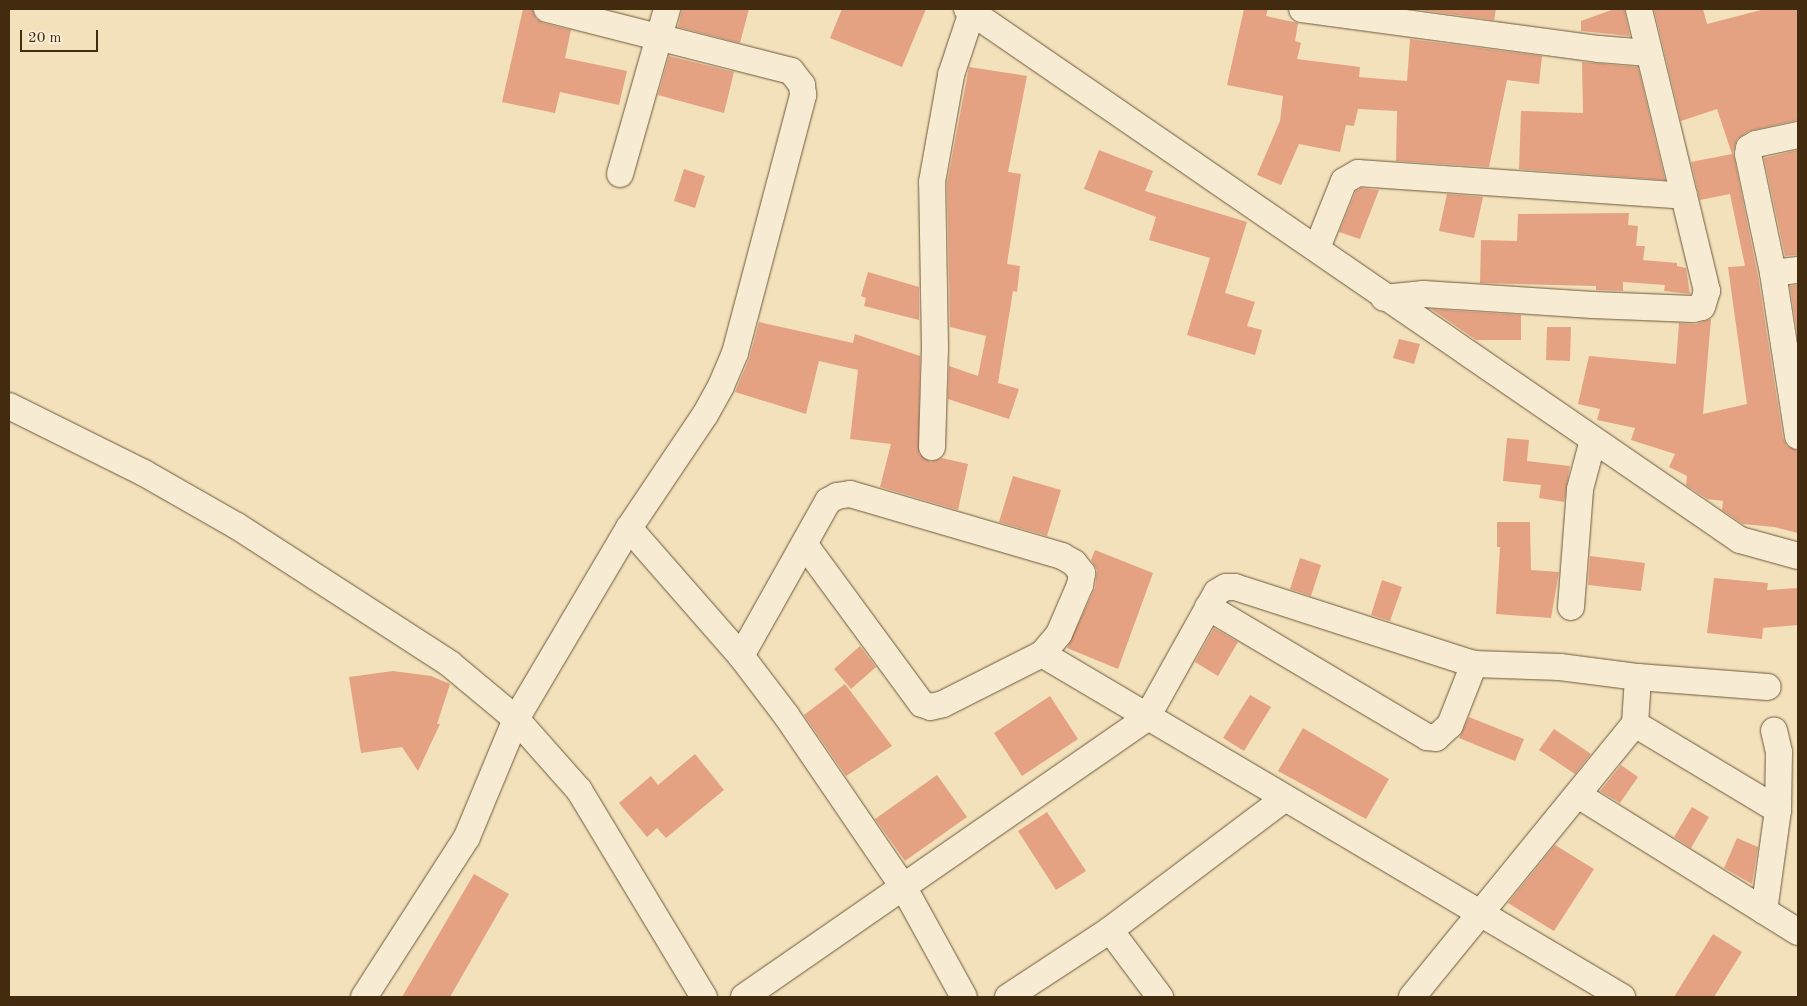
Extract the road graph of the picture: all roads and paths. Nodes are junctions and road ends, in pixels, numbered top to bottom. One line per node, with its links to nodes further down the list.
1 (547, 9): 6 (street)
2 (667, 9): 6 (street)
3 (1302, 9): 7 (street)
4 (1639, 9): 7 (street)
5 (971, 10): 11 (street); 19 (street)
6 (660, 38): 9 (street); 20 (street)
7 (1650, 53): 10 (street)
8 (1798, 135): 13 (street)
9 (620, 174)
10 (1684, 196): 11 (street); 14 (street)
11 (1317, 248): 14 (street)
12 (1798, 270): 13 (street)
13 (1773, 273): 15 (street)
14 (1384, 298): 18 (street)
15 (1794, 392): 17 (street)
16 (9, 406): 31 (street)
17 (1798, 436)
18 (1593, 440): 22 (street); 23 (street)
19 (932, 446)
20 (629, 528): 26 (street); 31 (street)
21 (805, 545): 25 (street); 25 (street); 26 (street)
22 (1798, 556)
23 (1571, 607)
24 (1208, 608): 27 (street); 27 (street); 30 (street)
25 (1042, 654): 30 (street)
26 (741, 656): 37 (street)
27 (1474, 664): 28 (street)
28 (1638, 677): 29 (street); 32 (street)
29 (1768, 687)
30 (1146, 718): 35 (street); 37 (street)
31 (516, 719): 42 (street); 43 (street)
32 (1635, 724): 34 (street); 36 (street)
33 (1774, 731): 36 (street)
34 (1578, 795): 38 (street); 39 (street)
35 (1284, 799): 39 (street); 40 (street)
36 (1778, 810): 38 (street)
37 (904, 888): 44 (street); 45 (street)
38 (1764, 911): 41 (street)
39 (1480, 914): 48 (street); 49 (street)
40 (1110, 930): 46 (street); 47 (street)
41 (1798, 932)
42 (364, 997)
43 (704, 997)
44 (744, 997)
45 (964, 997)
46 (1008, 997)
47 (1160, 997)
48 (1412, 997)
49 (1622, 997)

